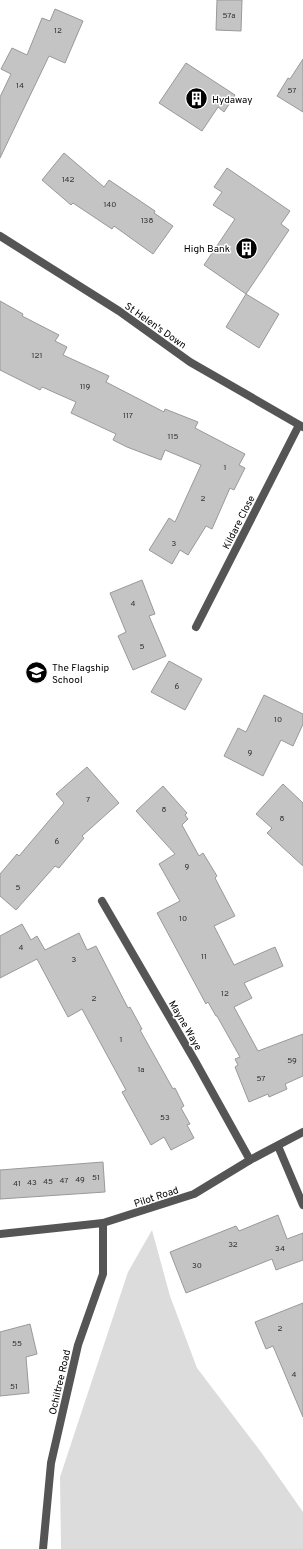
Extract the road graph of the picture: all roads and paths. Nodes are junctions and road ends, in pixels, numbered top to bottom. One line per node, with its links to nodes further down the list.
1 (0, 236): 2 (street, St Helen's Down)
2 (301, 426): 3 (street, Kildare Close)
3 (196, 627)
4 (102, 901): 7 (street, Mayne Waye)
5 (303, 1132): 6 (street, Pilot Road)
6 (278, 1146): 7 (street, Pilot Road); 8 (street)
7 (250, 1160): 9 (street, Pilot Road)
8 (303, 1205)
9 (103, 1223): 10 (street, Pilot Road); 11 (street, Ochiltree Road)
10 (0, 1234)
11 (43, 1549)

